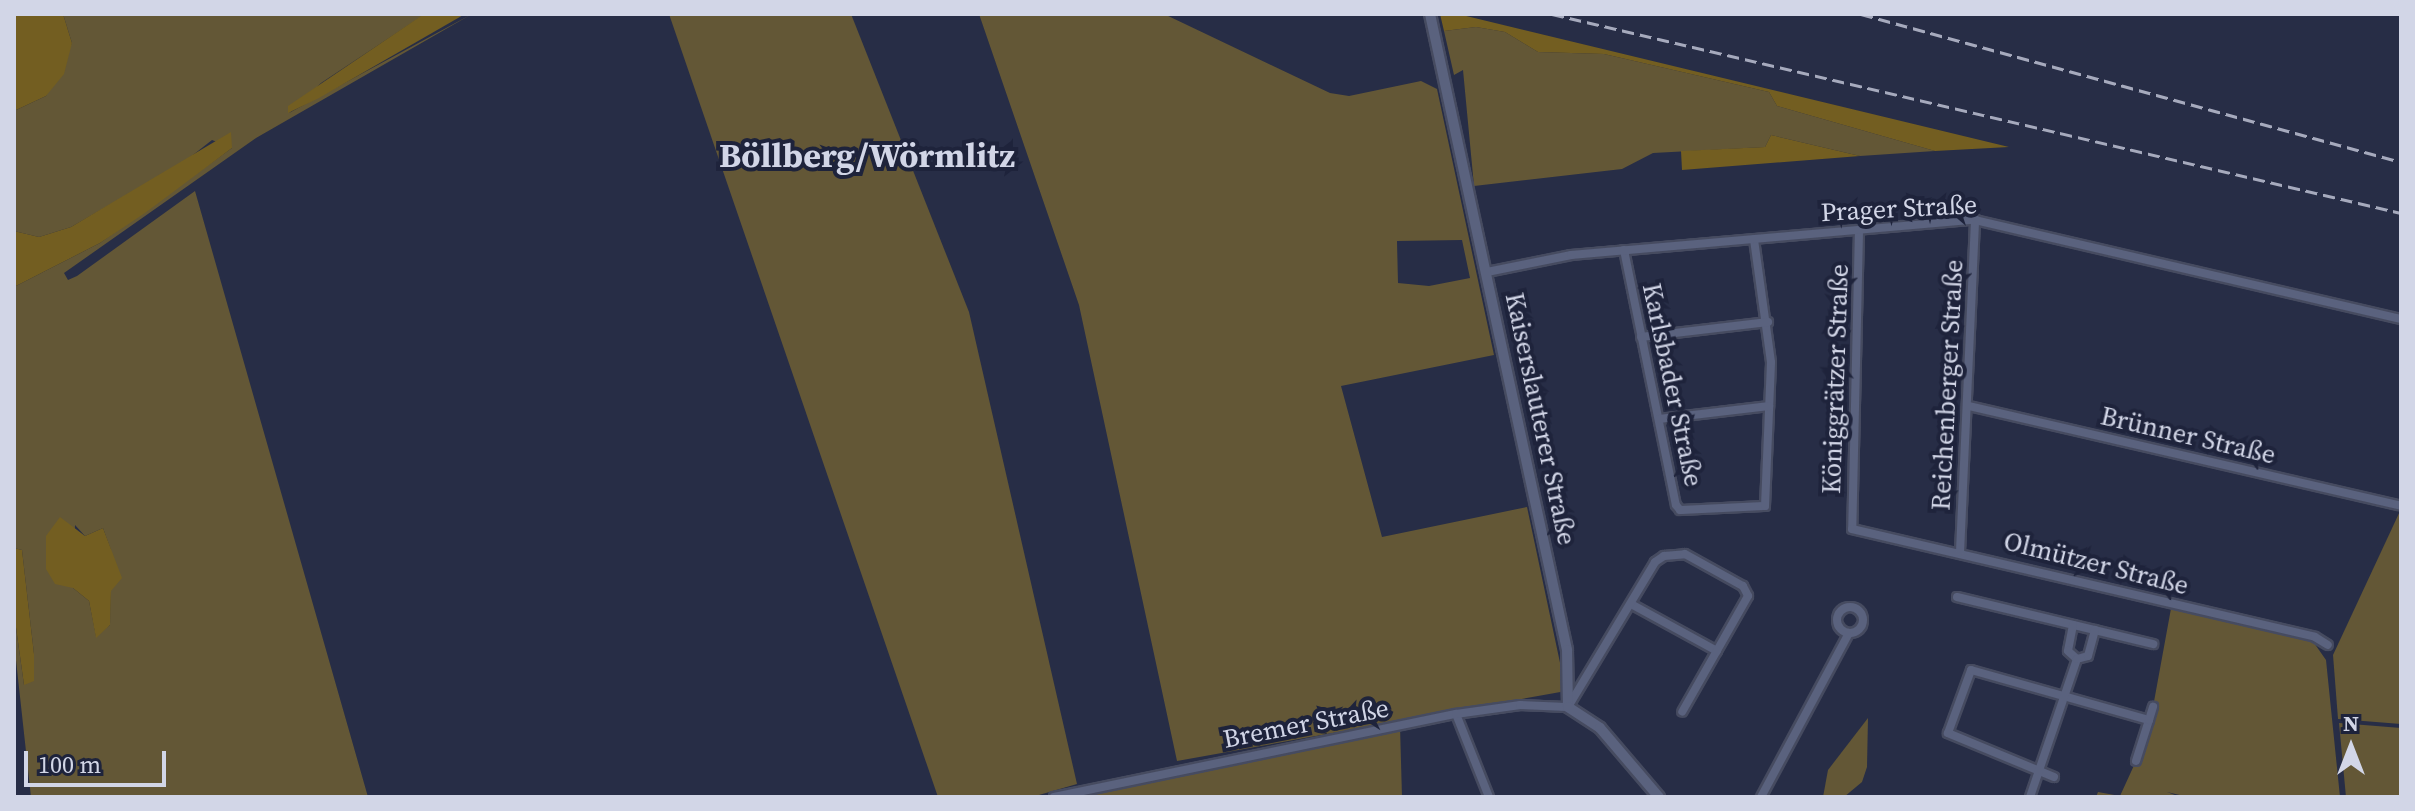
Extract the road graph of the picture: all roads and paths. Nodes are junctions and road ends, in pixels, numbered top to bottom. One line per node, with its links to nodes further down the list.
1 (1430, 14): 6 (street, Kaiserslauterer Straße)
2 (1975, 220): 3 (street, Prager Straße); 7 (street, Prager Straße); 11 (street, Reichenberger Straße)
3 (1859, 230): 4 (street, Prager Straße); 14 (street, Königgrätzer Straße)
4 (1754, 239): 5 (street, Prager Straße); 8 (street, Karlsbader Straße)
5 (1624, 250): 6 (street, Prager Straße); 9 (street, Karlsbader Straße)
6 (1487, 272): 26 (street, Kaiserslauterer Straße)
7 (2401, 319)
8 (1768, 322): 9 (street); 10 (street, Karlsbader Straße)
9 (1641, 337): 12 (street, Karlsbader Straße)
10 (1769, 406): 12 (street); 12 (street, Karlsbader Straße)
11 (1969, 406): 13 (street, Brünner Straße); 15 (street, Reichenberger Straße)
12 (1659, 419)
13 (2399, 505)
14 (1852, 529): 15 (street, Olmützer Straße)
15 (1960, 552): 22 (street, Olmützer Straße)
16 (1957, 597): 18 (street)
17 (1631, 604): 23 (street); 23 (street); 26 (street)
18 (2073, 625): 19 (street); 24 (street)
19 (2095, 630): 21 (street); 24 (street)
20 (1849, 633): 37 (street)
21 (2153, 644)
22 (2328, 645)
23 (1717, 651): 28 (street)
24 (2077, 659): 25 (street)
25 (2066, 696): 30 (street); 32 (street); 32 (street)
26 (1568, 707): 29 (street, Bremer Straße); 36 (street)
27 (2153, 707): 30 (street)
28 (1682, 712)
29 (1456, 714): 34 (street, Bremer Straße); 35 (street)
30 (2149, 720): 31 (street)
31 (2136, 761)
32 (2042, 771): 33 (street); 38 (street)
33 (2054, 777)
34 (1054, 797)
35 (1489, 797)
36 (1659, 797)
37 (1761, 797)
38 (2030, 797)

